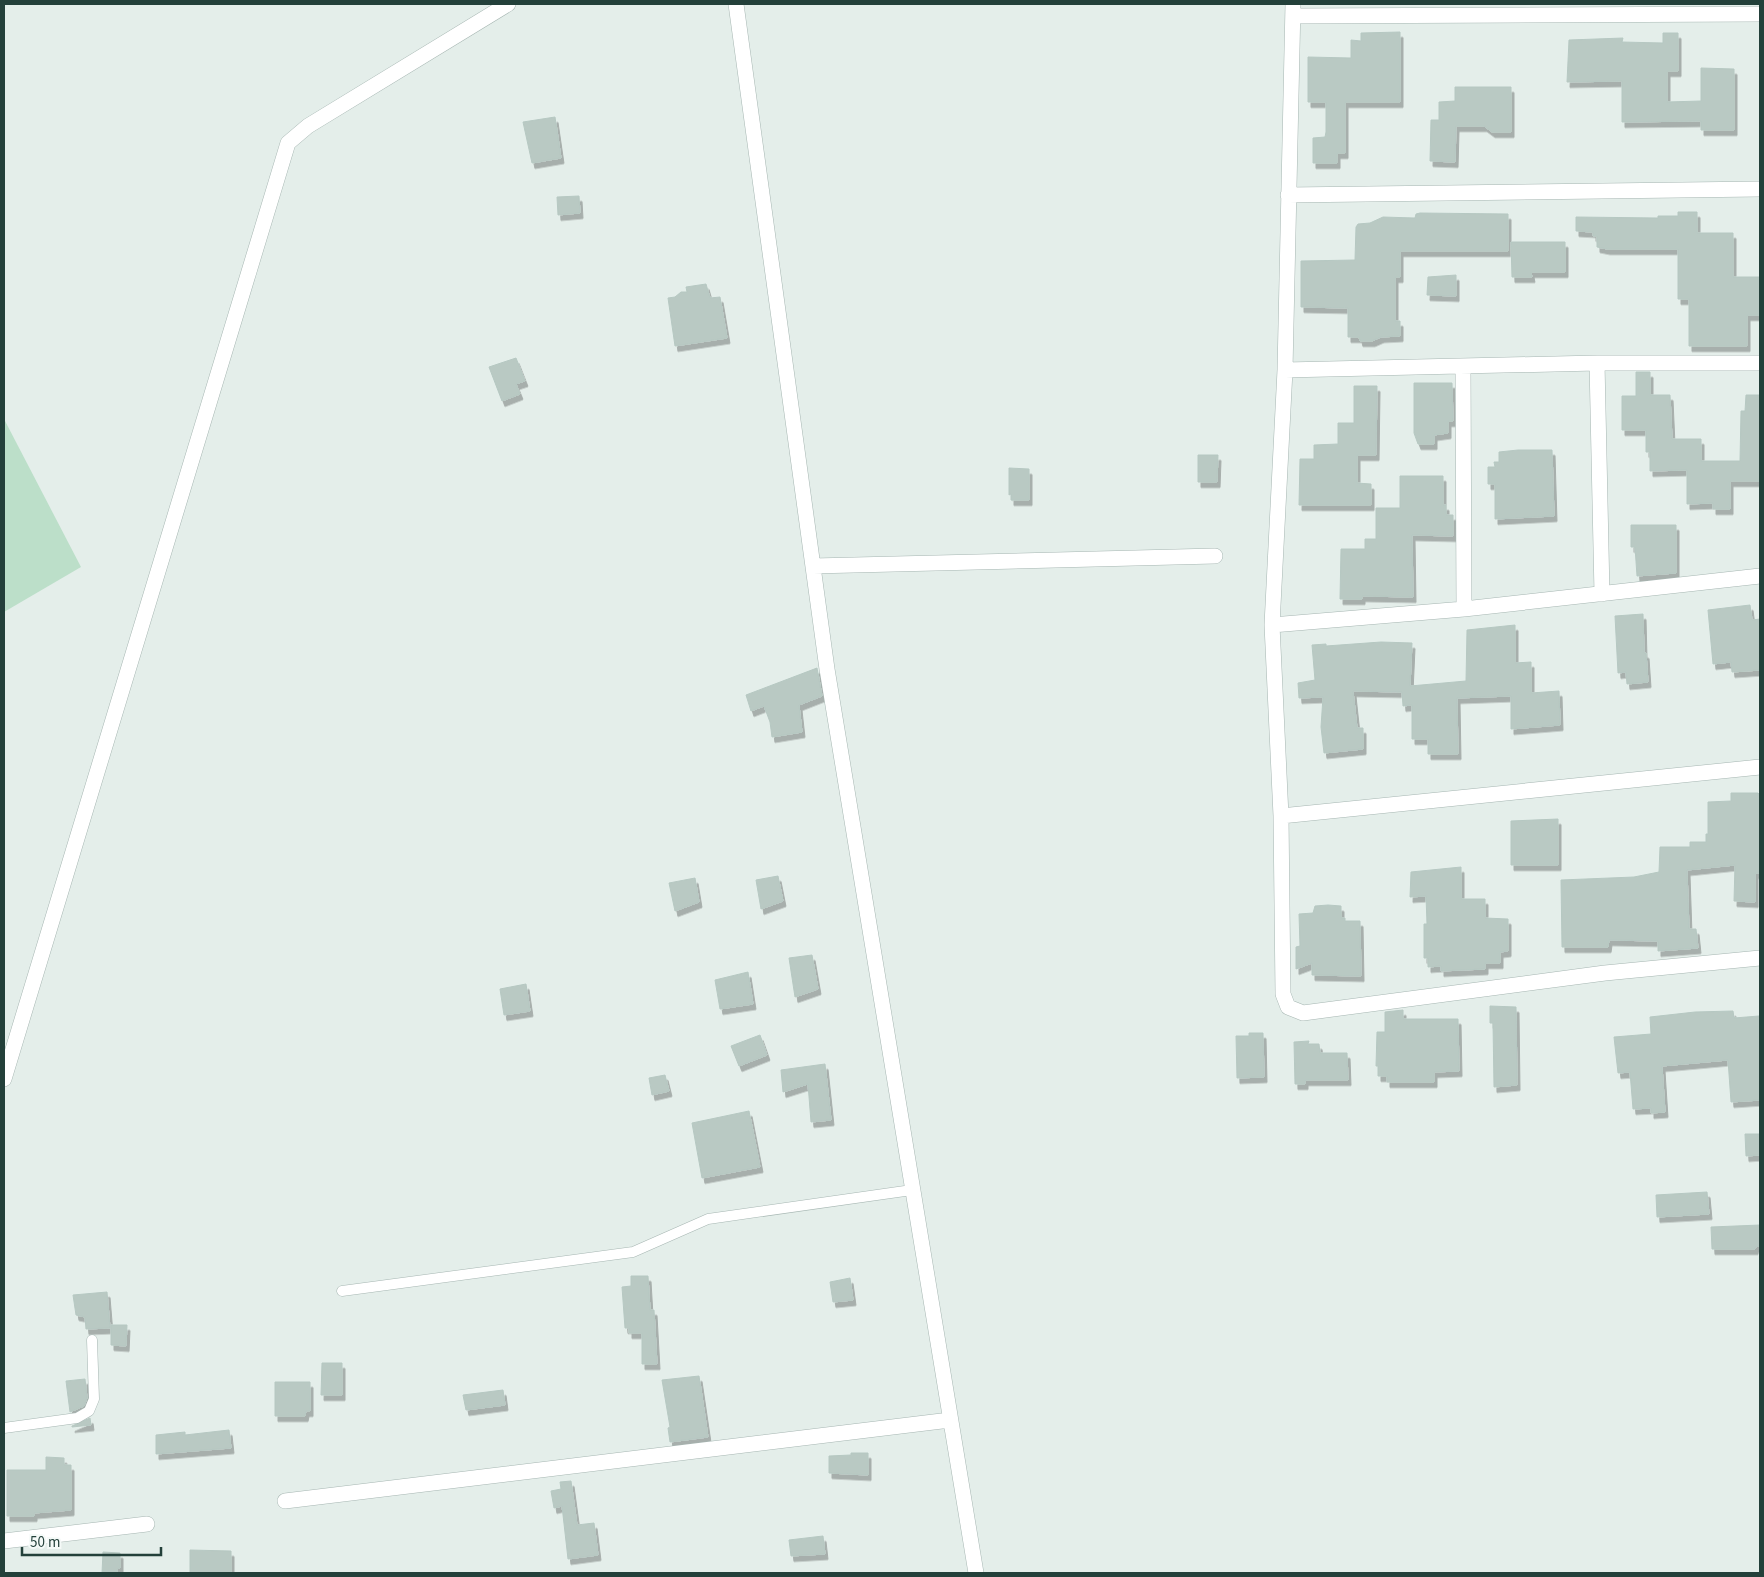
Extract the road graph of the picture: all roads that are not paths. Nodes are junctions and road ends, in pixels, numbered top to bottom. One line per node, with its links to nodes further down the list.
1 (507, 4): 20 (street)
2 (736, 4): 12 (street)
3 (1293, 10): 4 (street); 6 (street)
4 (1760, 14)
5 (1760, 190): 6 (street)
6 (1288, 195): 10 (street)
7 (1596, 363): 8 (street); 9 (street); 14 (street)
8 (1760, 363)
9 (1463, 366): 10 (street); 15 (street)
10 (1285, 370): 16 (street)
11 (1215, 556): 12 (street)
12 (813, 566): 21 (street)
13 (1760, 576): 14 (street)
14 (1602, 594): 15 (street)
15 (1464, 609): 16 (street)
16 (1272, 625): 18 (street)
17 (1760, 766): 18 (street)
18 (1281, 816): 19 (street)
19 (1760, 958)
20 (4, 1079)
21 (912, 1190): 22 (lane); 24 (street)
22 (342, 1291)
23 (92, 1340): 25 (lane)
24 (950, 1420): 26 (street); 29 (street)
25 (4, 1428)
26 (285, 1501)
27 (147, 1524): 28 (street)
28 (4, 1541)
29 (976, 1573)

